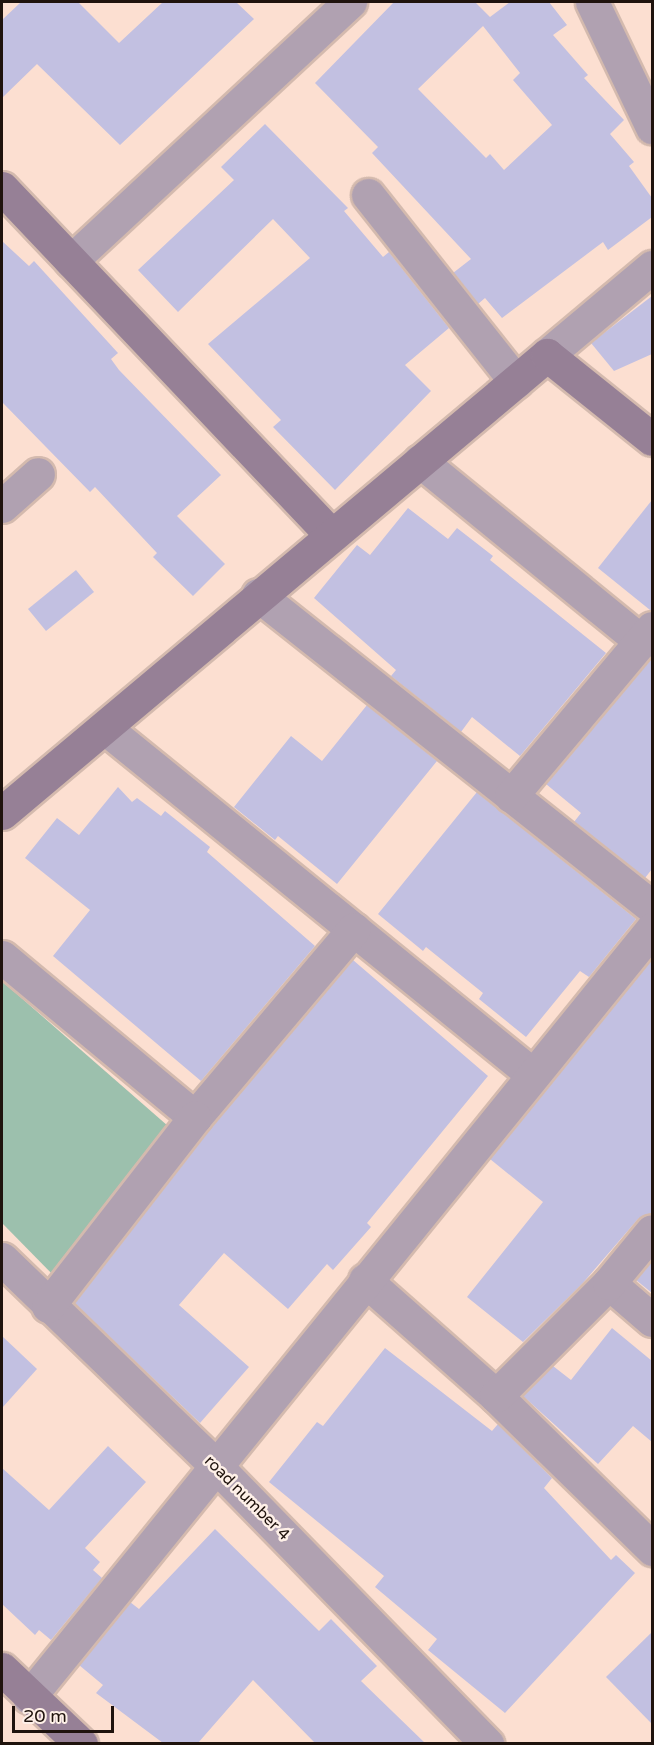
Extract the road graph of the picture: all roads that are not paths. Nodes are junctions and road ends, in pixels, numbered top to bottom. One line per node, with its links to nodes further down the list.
1 (350, 2): 6 (street)
2 (592, 2): 3 (street)
3 (649, 108)
4 (2, 188): 6 (street)
5 (368, 195): 9 (street)
6 (71, 261): 14 (street)
7 (652, 267): 8 (street)
8 (547, 355): 9 (street); 10 (street)
9 (516, 382): 11 (street)
10 (652, 439)
11 (420, 461): 14 (street); 16 (street)
12 (38, 474): 13 (street)
13 (2, 506)
14 (331, 535): 15 (street)
15 (258, 595): 17 (street); 18 (street)
16 (647, 635): 18 (street)
17 (105, 728): 19 (street); 21 (street)
18 (512, 796): 20 (street)
19 (2, 813)
20 (652, 907)
21 (354, 929): 24 (street); 25 (street)
22 (652, 929): 24 (street)
23 (2, 957): 25 (street)
24 (532, 1074): 28 (street)
25 (195, 1117): 30 (street)
26 (652, 1232): 29 (street)
27 (2, 1259): 30 (street, road number 4)
28 (365, 1280): 32 (street); 33 (street)
29 (609, 1283): 31 (street); 32 (street)
30 (48, 1306): 33 (street, road number 4)
31 (652, 1320)
32 (496, 1396): 34 (street)
33 (215, 1465): 36 (street); 38 (street, road number 4)
34 (652, 1549)
35 (2, 1669): 36 (street)
36 (29, 1697): 37 (street)
37 (81, 1743)
38 (487, 1743)

